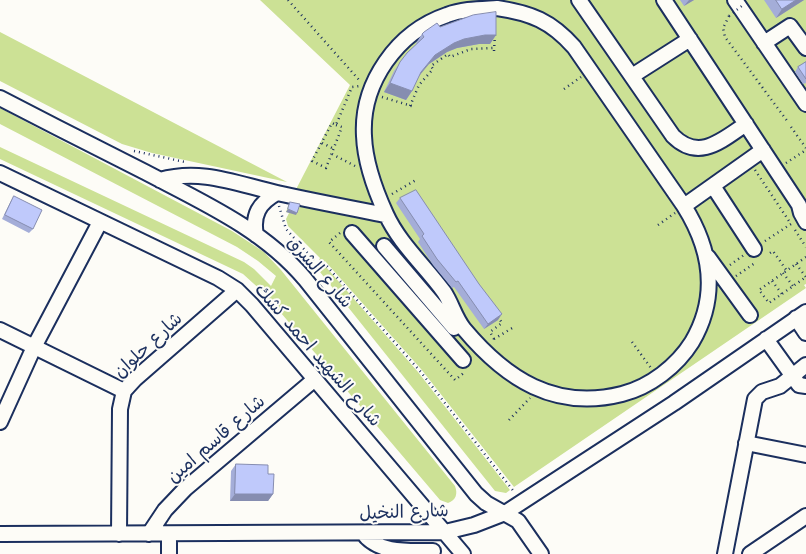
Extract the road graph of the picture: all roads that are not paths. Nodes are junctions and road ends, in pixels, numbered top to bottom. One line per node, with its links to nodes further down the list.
1 (478, 0): 5 (street)
2 (579, 0): 9 (street)
3 (664, 0): 6 (street)
4 (739, 2): 7 (street)
5 (464, 10): 18 (street); 20 (street)
6 (690, 39): 9 (street); 12 (street)
7 (764, 43): 8 (street); 11 (street)
8 (806, 48)
9 (632, 76): 12 (street)
10 (0, 98): 15 (street, شارع الشرق)
11 (806, 104)
12 (746, 124): 13 (street)
13 (763, 150): 16 (street); 19 (street)
14 (2, 178): 21 (street, شارع الشهيد احمد كشك)
15 (160, 180): 17 (street); 25 (street, شارع الشرق)
16 (713, 186): 18 (street); 28 (street)
17 (276, 193): 20 (street); 25 (street)
18 (684, 206): 27 (street)
19 (803, 207): 22 (street)
20 (386, 215): 24 (street)
21 (100, 222): 30 (street, شارع الشهيد احمد كشك); 38 (street)
22 (806, 222)
23 (352, 233): 29 (street)
24 (398, 234): 26 (street); 33 (street)
25 (256, 235): 48 (street, شارع الشرق)
26 (384, 246): 29 (street); 33 (street)
27 (706, 254): 31 (street); 33 (street)
28 (754, 256)
29 (372, 257): 36 (street)
30 (237, 290): 42 (street, شارع الشهيد احمد كشك); 44 (street, شارع حلوان)
31 (750, 315)
32 (801, 315): 35 (street); 37 (street, شارع النخيل)
33 (456, 325): 36 (street)
34 (0, 330): 38 (street)
35 (806, 333)
36 (443, 337): 39 (street)
37 (766, 339): 41 (street); 48 (street, شارع النخيل)
38 (34, 347): 44 (street); 45 (street)
39 (463, 360)
40 (806, 366): 41 (street)
41 (793, 376): 43 (street); 46 (street)
42 (315, 379): 50 (street, شارع الشهيد احمد كشك); 54 (street, شارع قاسم امين)
43 (806, 386)
44 (124, 391): 53 (street, شارع حلوان)
45 (0, 422)
46 (746, 444): 47 (street); 61 (street)
47 (806, 455)
48 (505, 513): 50 (street, شارع النخيل); 60 (street, شارع الشرق)
49 (806, 516): 62 (street)
50 (445, 532): 51 (street, شارع النخيل); 59 (street, شارع الشهيد احمد كشك)
51 (363, 533): 55 (street, شارع النخيل); 56 (street); 58 (street)
52 (0, 534): 53 (street, شارع النخيل)
53 (119, 534): 54 (street, شارع النخيل)
54 (149, 534): 55 (street, شارع النخيل)
55 (169, 534): 57 (street)
56 (433, 551)
57 (169, 554)
58 (363, 554)
59 (464, 554)
60 (542, 554)
61 (725, 554)
62 (750, 554)

